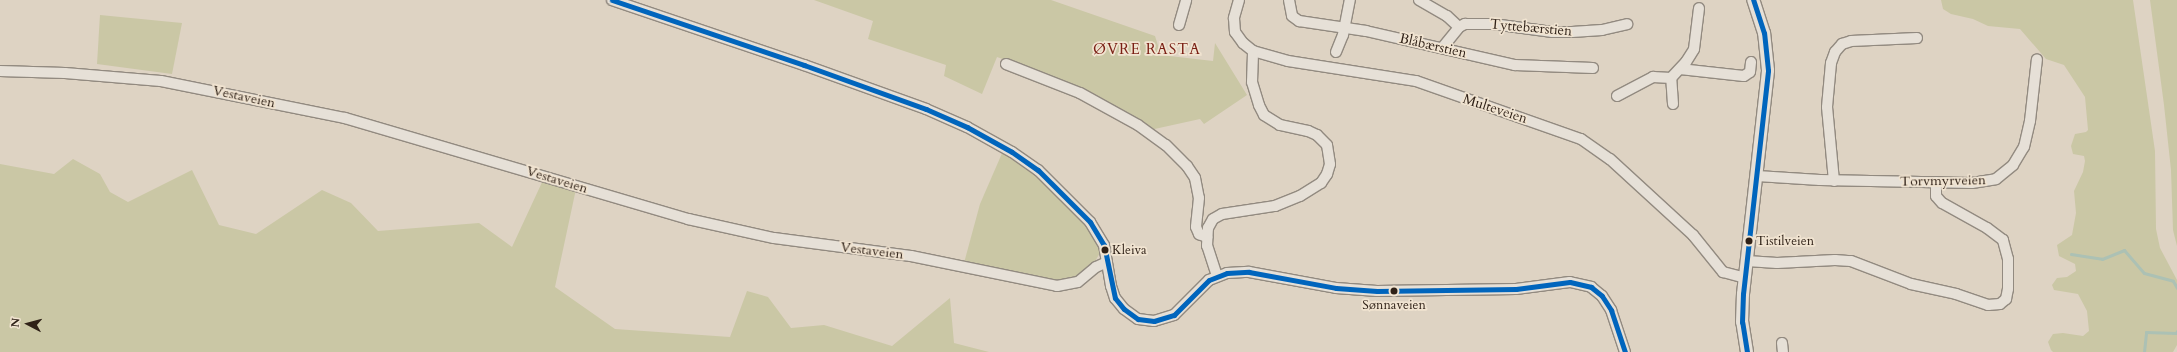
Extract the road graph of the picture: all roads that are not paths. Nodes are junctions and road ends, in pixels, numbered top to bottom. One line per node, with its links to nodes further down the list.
1 (612, 0): 31 (street)
2 (1186, 0): 10 (street)
3 (1239, 0): 15 (street, Multeveien)
4 (1289, 0): 12 (street, Blåbærstien)
5 (1350, 0): 12 (street)
6 (1419, 0): 11 (street)
7 (1753, 0): 26 (street)
8 (1699, 8): 21 (street)
9 (1627, 24): 11 (street, Tyttebærstien)
10 (1179, 25)
11 (1459, 27): 14 (street)
12 (1344, 29): 14 (street, Blåbærstien); 16 (street)
13 (1917, 38): 27 (street)
14 (1443, 47): 20 (street, Blåbærstien)
15 (1253, 50): 29 (street); 33 (street, Multeveien)
16 (1336, 52)
17 (2037, 59): 28 (street, Torvmyrveien)
18 (1751, 62): 21 (street)
19 (1006, 64): 29 (street)
20 (1593, 68)
21 (1680, 69): 23 (street)
22 (0, 71): 31 (street, Vestaveien)
23 (1671, 78): 24 (street); 25 (street)
24 (1618, 96)
25 (1673, 104)
26 (1757, 176): 27 (street, Torvmyrveien); 30 (street)
27 (1834, 181): 28 (street, Torvmyrveien)
28 (1936, 182): 30 (street)
29 (1207, 237): 32 (street)
30 (1747, 261): 33 (street)
31 (1108, 262): 32 (street)
32 (1217, 276): 34 (street)
33 (1745, 278): 35 (street)
34 (1625, 352)
35 (1747, 352)

